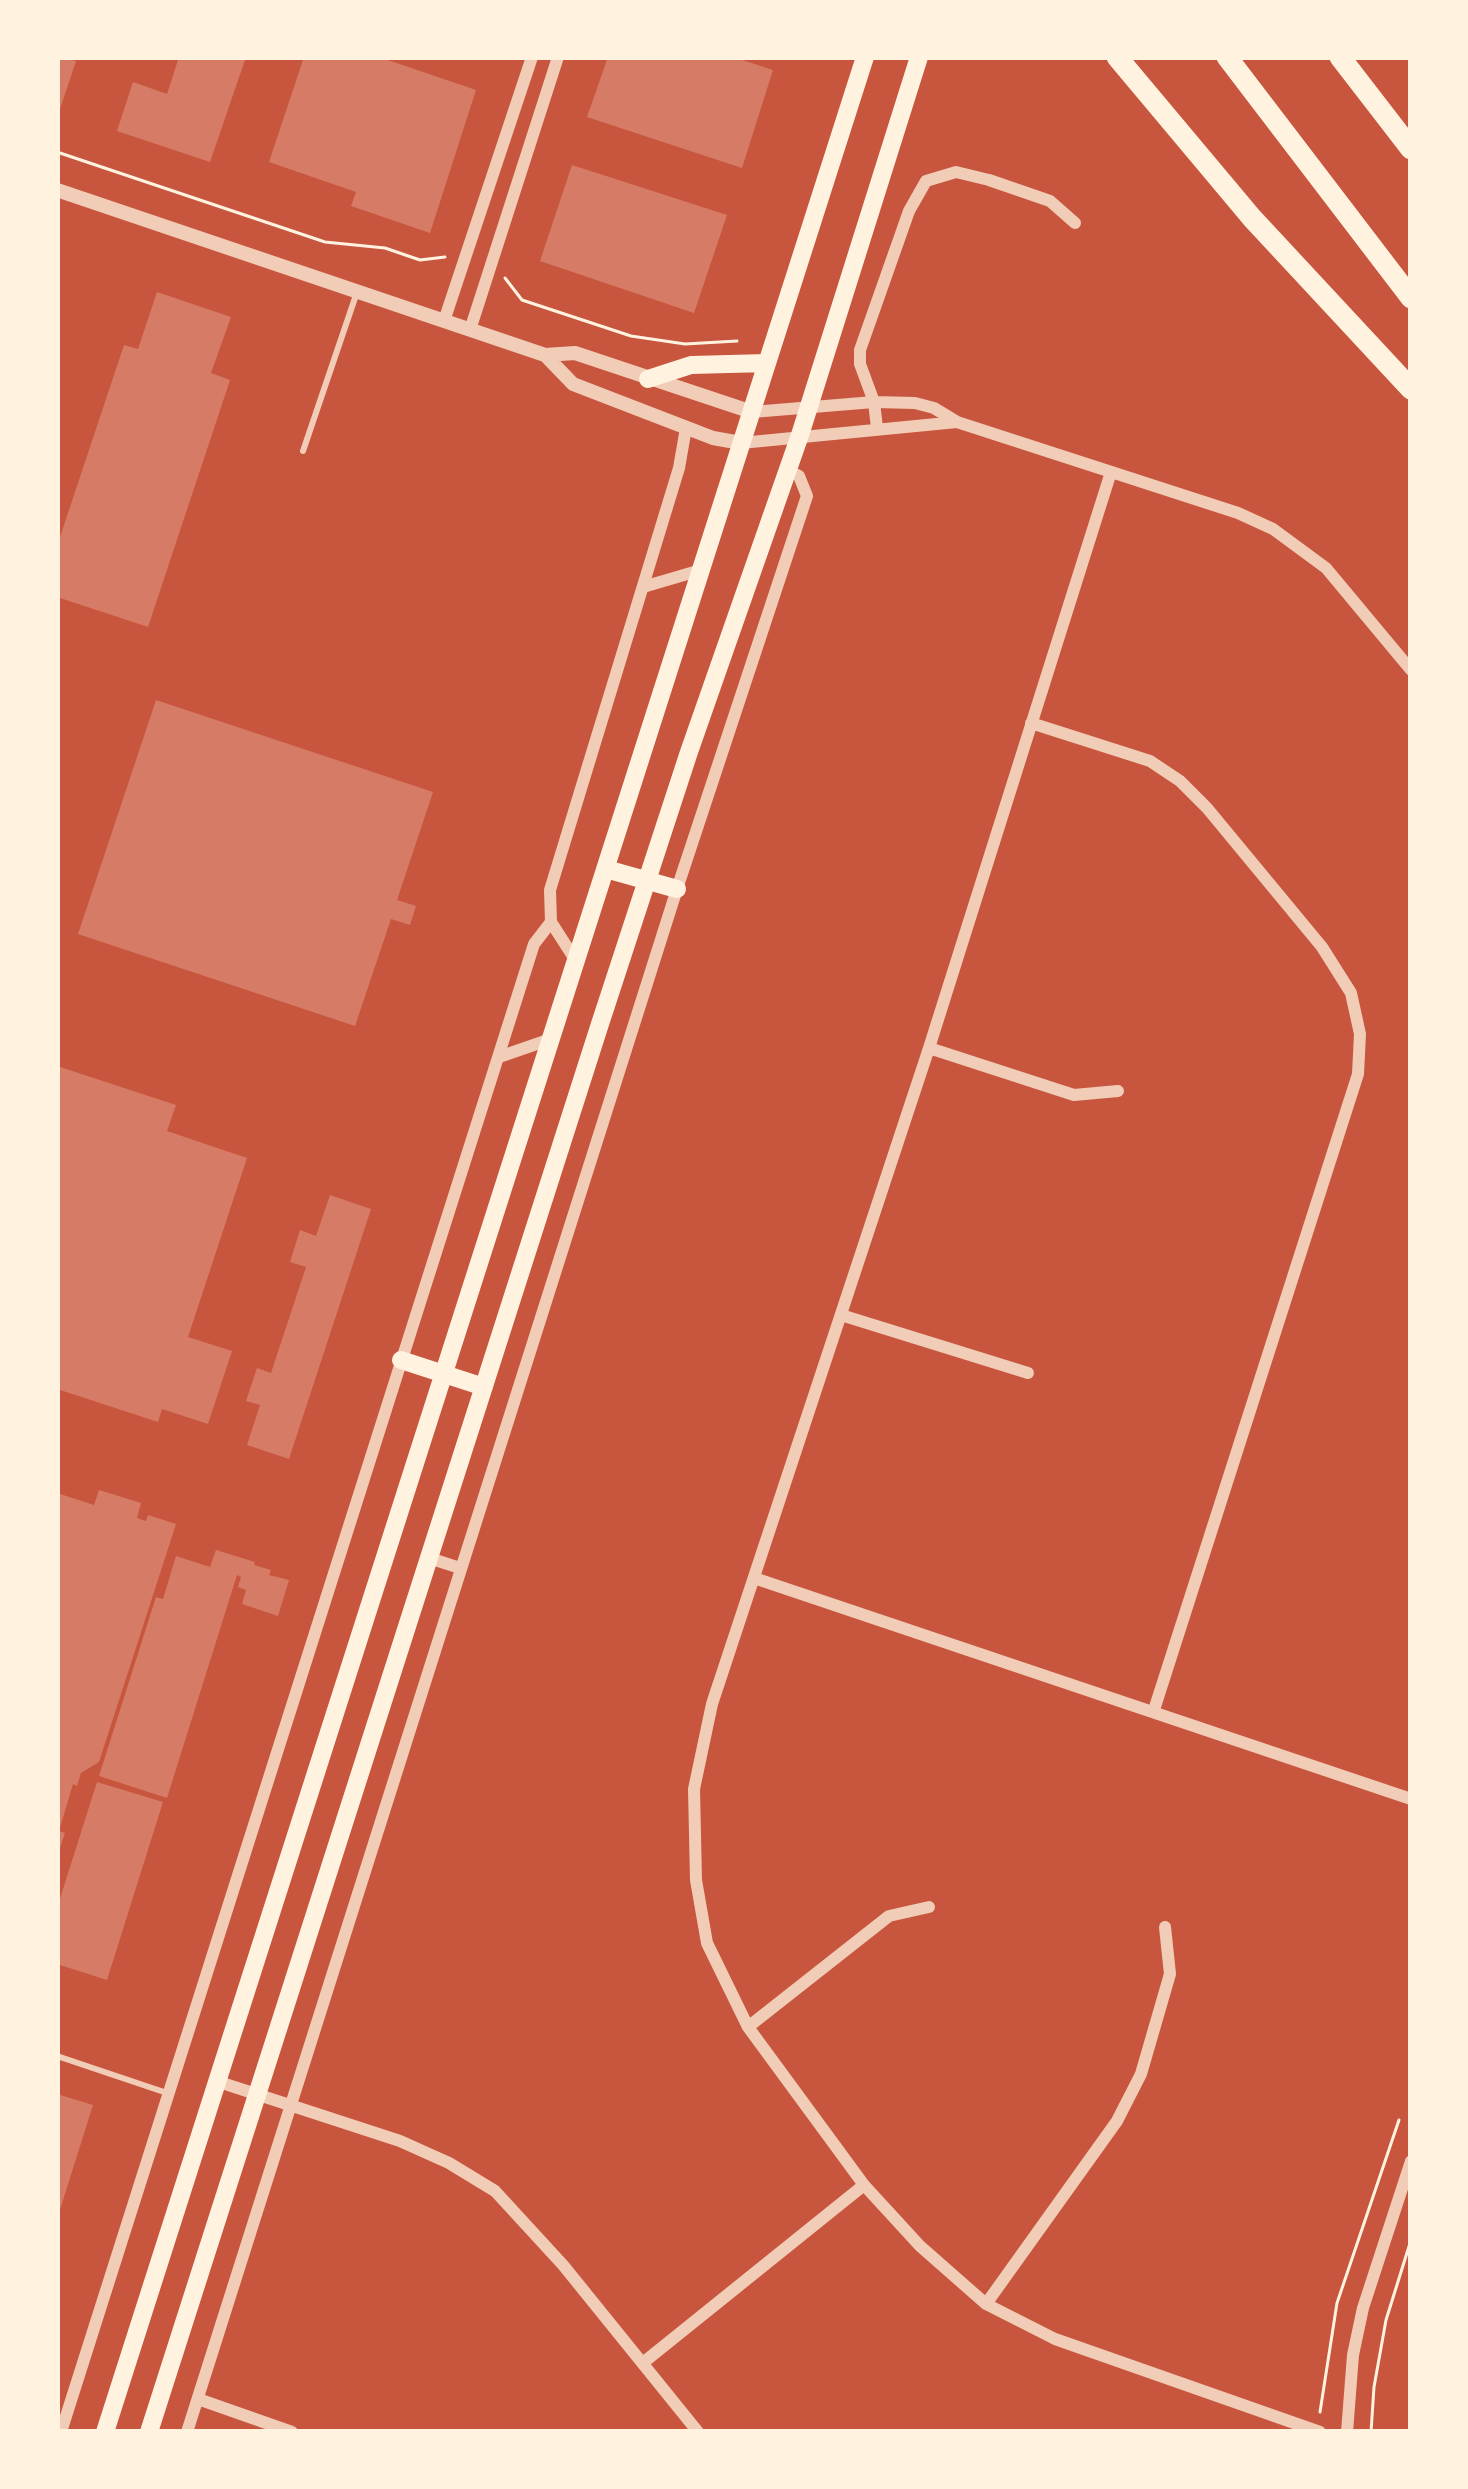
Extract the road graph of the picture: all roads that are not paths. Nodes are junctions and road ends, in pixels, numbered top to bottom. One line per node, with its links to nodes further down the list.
1 (532, 57): 8 (street)
2 (558, 57): 9 (street)
3 (866, 57): 18 (highway)
4 (919, 57): 22 (highway)
5 (1117, 57): 20 (highway)
6 (1227, 57): 14 (highway)
7 (1340, 57): 10 (highway)
8 (526, 74): 9 (street); 15 (street)
9 (549, 82): 16 (street)
10 (1411, 149)
11 (57, 190): 13 (street)
12 (1075, 223): 21 (street)
13 (357, 291): 15 (street); 29 (lane)
14 (1411, 298)
15 (444, 321): 16 (street)
16 (470, 330): 17 (street)
17 (545, 355): 19 (street); 25 (street)
18 (767, 363): 19 (highway); 23 (highway)
19 (648, 379): 23 (street)
20 (1411, 389)
21 (874, 402): 22 (street); 24 (street); 26 (street)
22 (809, 409): 23 (street); 27 (highway)
23 (752, 412): 28 (highway)
24 (957, 422): 26 (street); 31 (street)
25 (686, 428): 28 (street); 33 (street)
26 (877, 428): 27 (street)
27 (800, 435): 28 (street); 30 (highway)
28 (741, 443): 32 (highway)
29 (303, 451)
30 (788, 470): 37 (highway); 38 (street)
31 (1111, 472): 34 (street); 35 (street)
32 (701, 570): 33 (street); 36 (highway)
33 (643, 587): 39 (street)
34 (1411, 670)
35 (1031, 723): 42 (street); 53 (street)
36 (606, 869): 37 (highway); 40 (highway)
37 (646, 880): 38 (highway); 49 (highway)
38 (676, 889): 51 (street)
39 (551, 922): 40 (street); 43 (street)
40 (577, 961): 41 (highway)
41 (551, 1039): 43 (street); 48 (highway)
42 (929, 1048): 44 (street); 45 (street)
43 (499, 1057): 46 (street)
44 (1118, 1091)
45 (841, 1315): 47 (street); 52 (street)
46 (401, 1360): 48 (highway); 60 (street)
47 (1028, 1373)
48 (443, 1374): 49 (highway); 59 (highway)
49 (484, 1387): 50 (highway)
50 (429, 1558): 51 (street); 61 (highway)
51 (460, 1568): 62 (street)
52 (757, 1579): 53 (street); 57 (street)
53 (1154, 1710): 54 (street)
54 (1411, 1799)
55 (928, 1907): 57 (street)
56 (1165, 1927): 65 (street)
57 (748, 2027): 64 (street)
58 (57, 2056): 60 (lane)
59 (216, 2081): 61 (street); 69 (highway)
60 (167, 2093): 68 (street)
61 (257, 2094): 62 (street); 70 (highway)
62 (289, 2104): 66 (street); 67 (street)
63 (1411, 2161): 75 (street)
64 (864, 2185): 65 (street); 66 (street)
65 (986, 2304): 74 (street)
66 (644, 2362): 73 (street)
67 (198, 2399): 71 (street); 72 (street)
68 (61, 2432)
69 (105, 2432)
70 (149, 2432)
71 (187, 2432)
72 (292, 2432)
73 (698, 2432)
74 (1320, 2432)
75 (1347, 2432)

